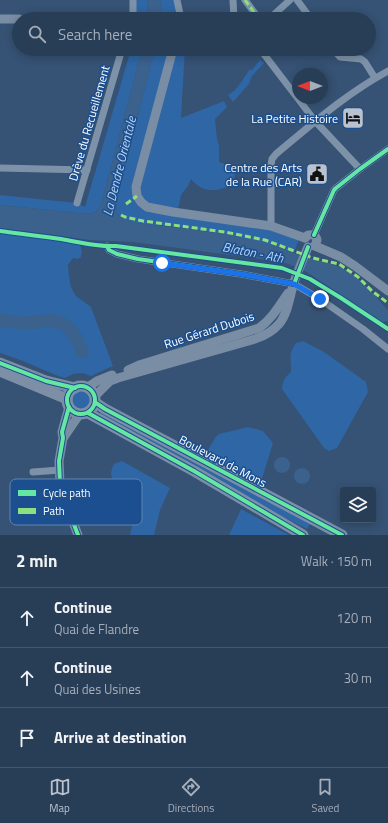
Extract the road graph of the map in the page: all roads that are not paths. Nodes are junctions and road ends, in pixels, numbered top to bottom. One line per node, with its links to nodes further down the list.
1 (133, 0): 7 (street)
2 (178, 0): 8 (street)
3 (233, 0): 9 (street)
4 (245, 0): 10 (street)
5 (290, 0): 11 (street)
6 (297, 0): 12 (street)
7 (133, 12)
8 (180, 12)
9 (234, 12)
10 (254, 12)
11 (277, 12)
12 (306, 12)
13 (0, 19): 14 (street)
14 (12, 19)
15 (120, 56): 25 (street, Drève du Recueillement)
16 (171, 56): 27 (street)
17 (265, 56): 21 (street)
18 (340, 56): 20 (street)
19 (388, 71): 20 (street)
20 (375, 78): 21 (street)
21 (315, 121): 24 (street); 27 (street)
22 (387, 149): 24 (street)
23 (0, 168): 25 (street)
24 (360, 168): 28 (street)
25 (87, 170): 26 (street, Drève du Recueillement)
26 (77, 203)
27 (271, 226): 29 (street)
28 (314, 235): 29 (street)
29 (308, 246): 31 (street, Rue Gérard Dubois); 32 (street)
30 (108, 248): 31 (street)
31 (296, 280): 33 (street); 36 (street, Rue Gérard Dubois)
32 (388, 291)
33 (388, 349)
34 (1, 365): 35 (main road); 37 (main road)
35 (75, 388): 36 (main road); 37 (main road)
36 (93, 395): 38 (main road); 44 (main road, Boulevard de Mons)
37 (68, 403): 38 (main road); 39 (street)
38 (84, 414): 39 (street); 46 (main road, Boulevard de Mons)
39 (63, 438): 40 (street)
40 (60, 470): 41 (street); 42 (street)
41 (33, 472)
42 (60, 479)
43 (74, 525): 45 (street)
44 (327, 531): 47 (main road, Boulevard de Mons)
45 (78, 535)
46 (303, 535)
47 (342, 535)

